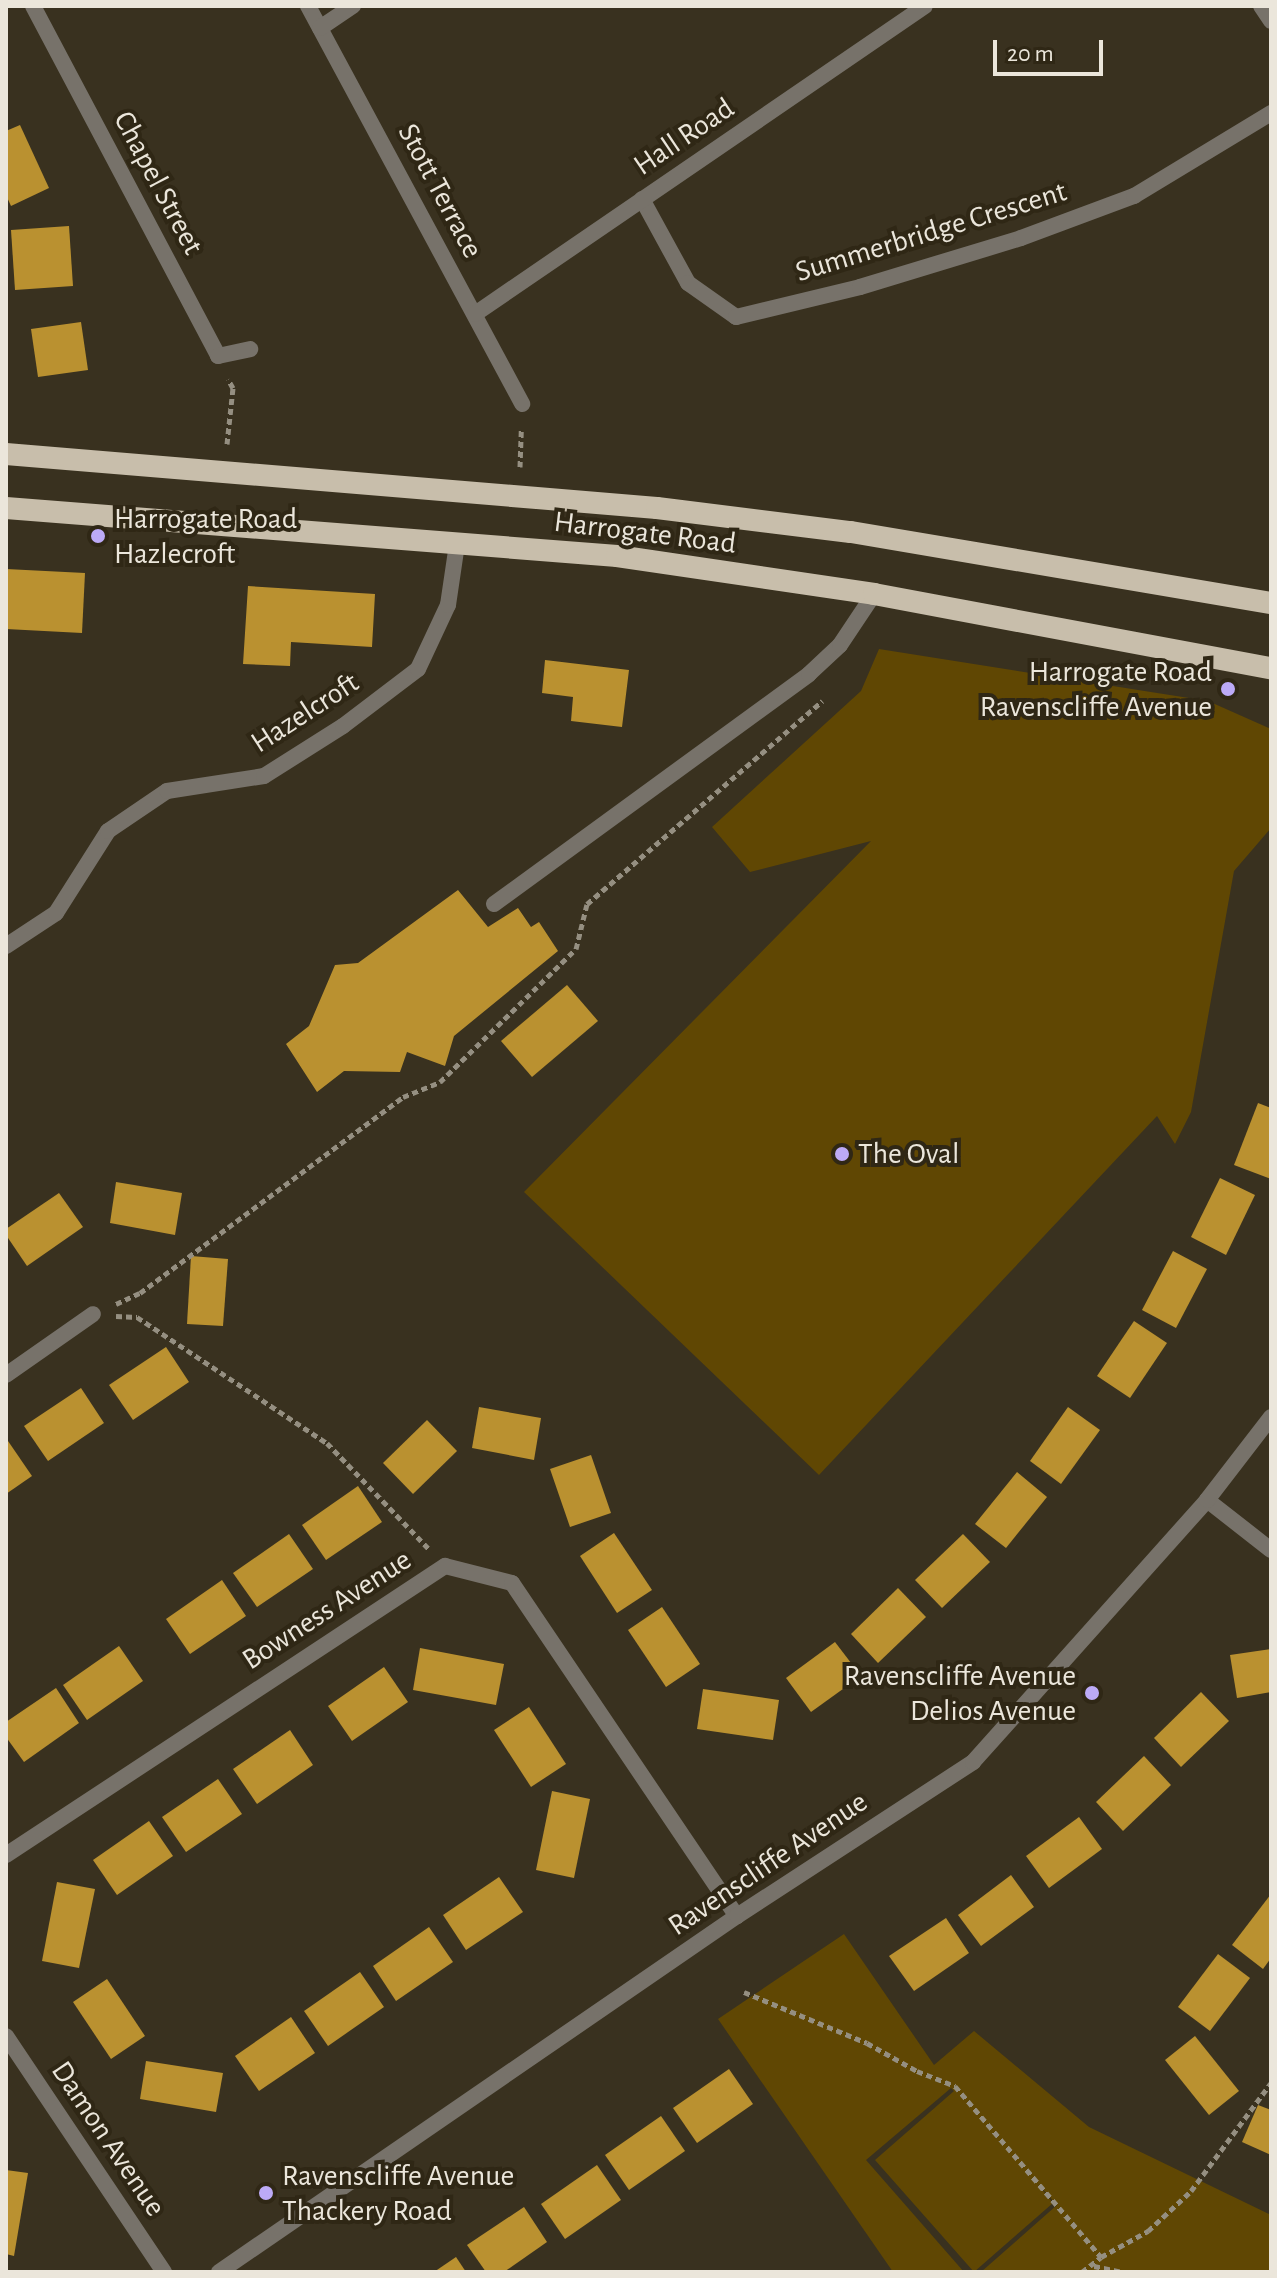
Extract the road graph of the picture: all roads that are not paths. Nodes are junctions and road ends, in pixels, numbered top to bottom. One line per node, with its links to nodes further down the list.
1 (33, 6): 11 (street, Chapel Street)
2 (308, 6): 7 (street, Stott Terrace)
3 (353, 6): 7 (street)
4 (925, 6): 9 (street, Hall Road)
5 (1261, 6): 6 (street)
6 (1271, 21)
7 (320, 28): 10 (street, Stott Terrace)
8 (1271, 113): 9 (street, Summerbridge Crescent)
9 (642, 199): 10 (street, Hall Road)
10 (475, 314): 12 (street, Stott Terrace)
11 (250, 349)
12 (522, 404)
13 (6, 454): 17 (highway, Harrogate Road)
14 (6, 508): 15 (highway, Harrogate Road)
15 (457, 544): 16 (highway, Harrogate Road); 20 (street, Hazelcroft)
16 (874, 594): 18 (highway, Harrogate Road); 19 (street)
17 (1271, 603)
18 (1271, 668)
19 (494, 904)
20 (6, 946)
21 (93, 1314): 22 (street)
22 (6, 1375)
23 (1271, 1417): 24 (street, Ravenscliffe Avenue)
24 (1207, 1500): 25 (street); 27 (street, Ravenscliffe Avenue)
25 (1271, 1550)
26 (6, 1855): 27 (street, Bowness Avenue)
27 (737, 1916): 30 (street, Ravenscliffe Avenue)
28 (6, 2036): 29 (street, Damon Avenue)
29 (164, 2272)
30 (219, 2272)

